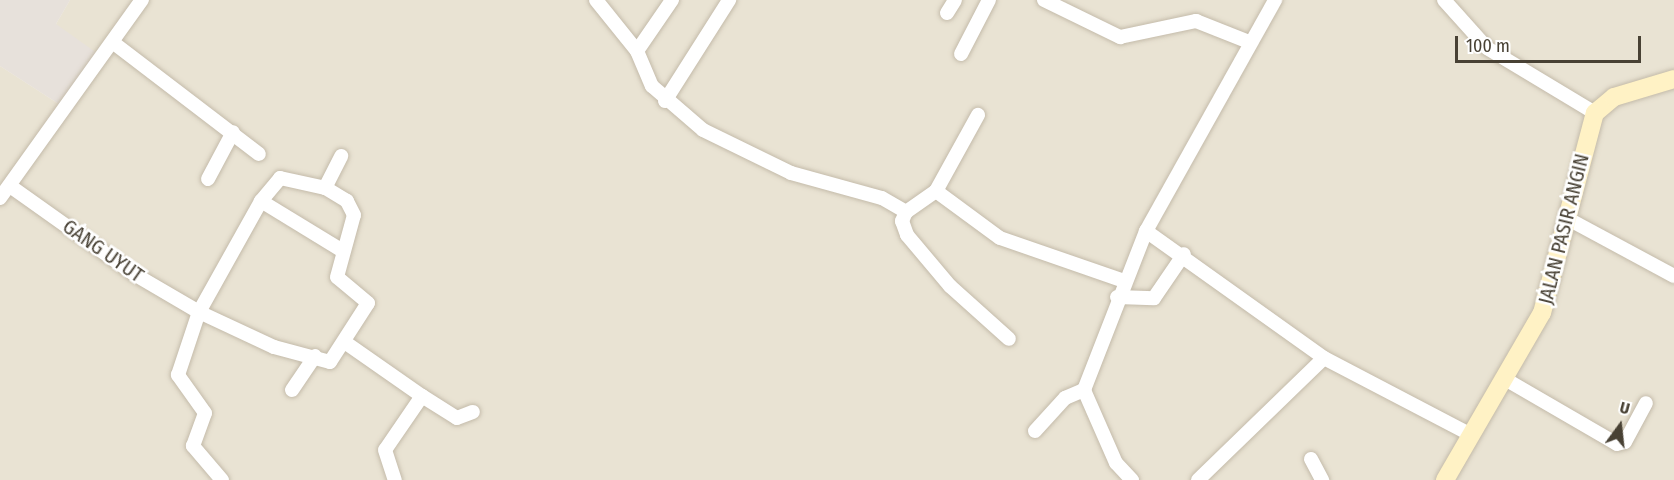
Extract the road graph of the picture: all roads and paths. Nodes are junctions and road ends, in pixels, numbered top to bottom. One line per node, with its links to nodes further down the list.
1 (142, 0): 12 (street)
2 (596, 0): 13 (street)
3 (672, 0): 13 (street)
4 (729, 0): 16 (street)
5 (955, 0): 10 (street)
6 (989, 0): 14 (street)
7 (1044, 0): 11 (street)
8 (1275, 0): 11 (street)
9 (1444, 0): 17 (street)
10 (947, 14)
11 (1249, 42): 30 (street)
12 (115, 44): 19 (street); 23 (street)
13 (637, 51): 16 (street)
14 (961, 54)
15 (1674, 79): 17 (street)
16 (665, 101): 28 (street)
17 (1595, 113): 29 (street, JALAN PASIR ANGIN)
18 (978, 115): 25 (street)
19 (233, 132): 20 (street); 22 (street)
20 (259, 154)
21 (341, 156): 24 (street)
22 (208, 179)
23 (10, 186): 26 (street); 36 (street, GANG UYUT)
24 (325, 188): 27 (street); 31 (street)
25 (936, 191): 28 (street); 34 (street)
26 (0, 198)
27 (261, 201): 31 (street); 36 (street)
28 (906, 212): 37 (street)
29 (1570, 220): 33 (street); 41 (street, JALAN PASIR ANGIN)
30 (1146, 231): 32 (street); 34 (street)
31 (343, 251): 38 (street)
32 (1184, 254): 35 (street); 40 (street)
33 (1674, 276)
34 (1124, 280): 35 (street)
35 (1117, 297): 43 (street)
36 (199, 312): 39 (street, GANG UYUT); 50 (street)
37 (1009, 339)
38 (346, 343): 39 (street); 44 (street)
39 (315, 356): 42 (street)
40 (1324, 358): 48 (street); 53 (street)
41 (1505, 379): 45 (street); 48 (street, JALAN PASIR ANGIN)
42 (292, 390)
43 (1084, 390): 47 (street); 52 (street)
44 (422, 396): 46 (street); 51 (street)
45 (1646, 403)
46 (473, 412)
47 (1035, 431)
48 (1471, 435): 55 (street, JALAN PASIR ANGIN)
49 (1311, 459): 54 (street)
50 (222, 480)
51 (395, 480)
52 (1132, 480)
53 (1198, 480)
54 (1322, 480)
55 (1445, 480)

